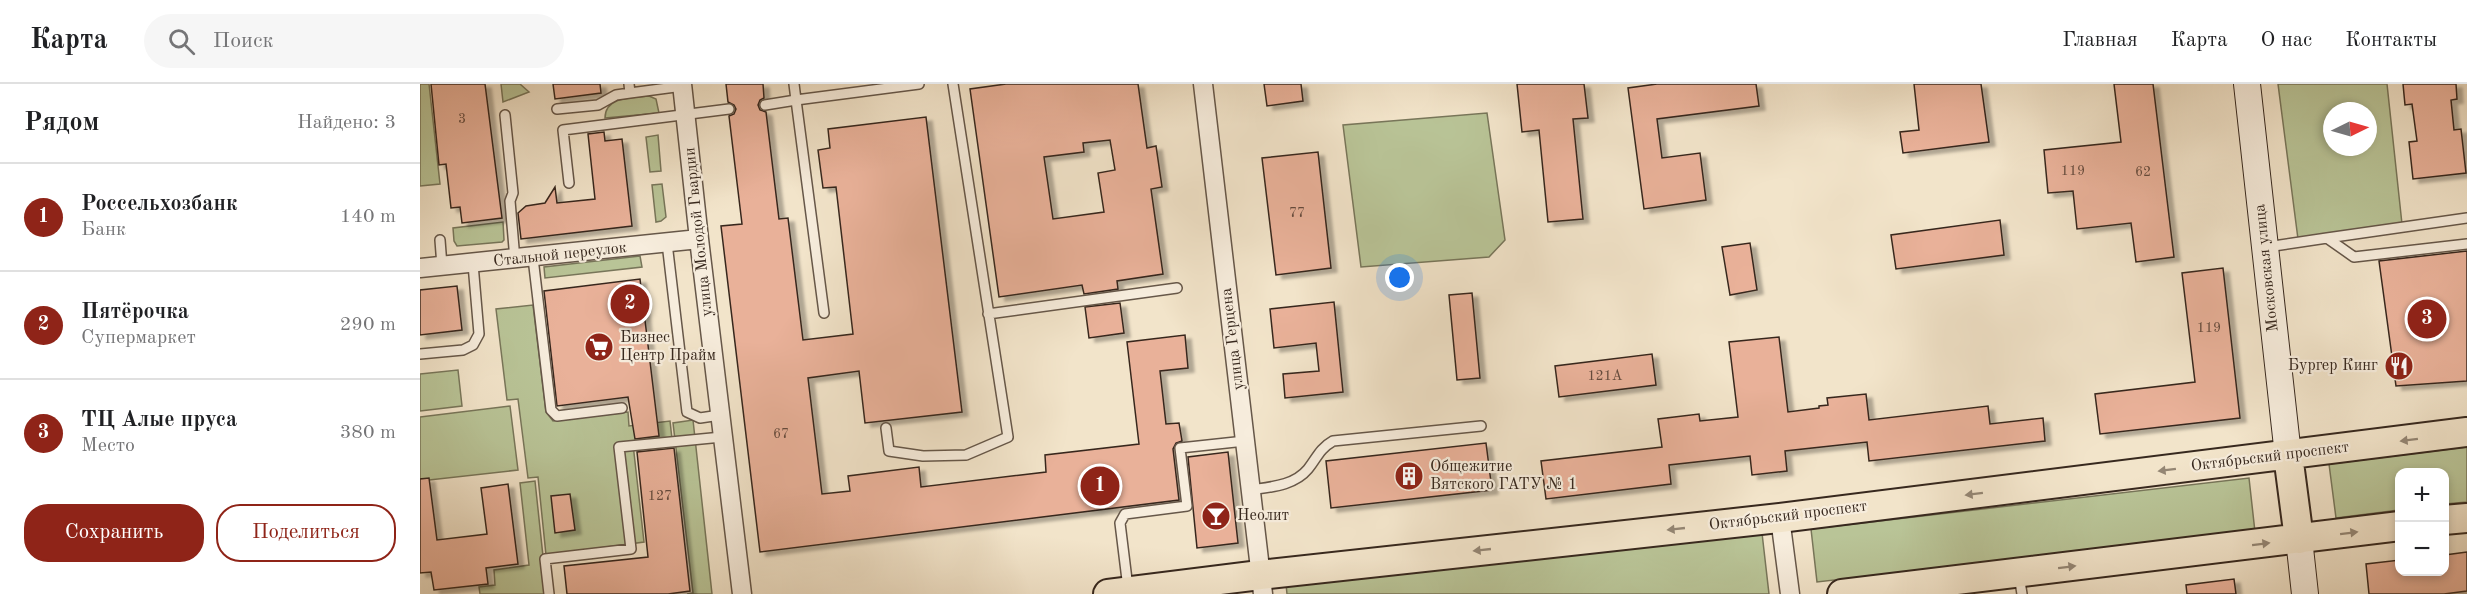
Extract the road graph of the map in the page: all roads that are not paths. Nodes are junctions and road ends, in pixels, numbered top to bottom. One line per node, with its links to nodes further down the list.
1 (794, 84): 8 (lane)
2 (919, 84): 8 (lane)
3 (953, 84): 28 (lane)
4 (1203, 84): 36 (street, улица Герцена)
5 (2247, 84): 21 (main road, Московская улица)
6 (683, 85): 7 (lane); 13 (street, улица Молодой Гвардии)
7 (629, 88): 10 (lane)
8 (796, 100): 9 (lane); 27 (lane)
9 (765, 105)
10 (557, 109)
11 (729, 109): 13 (lane)
12 (505, 115): 22 (lane)
13 (686, 115): 14 (lane); 17 (street, улица Молодой Гвардии)
14 (569, 183)
15 (2467, 218): 16 (lane)
16 (2327, 238): 20 (lane); 21 (lane)
17 (699, 239): 19 (street, Стальной переулок); 31 (street, улица Молодой Гвардии)
18 (440, 240): 24 (lane)
19 (667, 243): 22 (street, Стальной переулок); 31 (lane)
20 (2467, 244)
21 (2265, 248): 37 (main road, Московская улица)
22 (524, 259): 23 (street, Стальной переулок); 30 (lane)
23 (473, 264): 24 (street, Стальной переулок); 29 (lane)
24 (442, 266): 25 (street, Стальной переулок)
25 (420, 268)
26 (1177, 288): 28 (lane)
27 (824, 313)
28 (988, 314): 33 (lane)
29 (420, 354)
30 (622, 408)
31 (720, 415): 35 (street, улица Молодой Гвардии)
32 (1481, 426): 38 (lane)
33 (886, 428)
34 (2467, 432): 37 (main road, Октябрьский проспект, one-way to 37)
35 (722, 437): 47 (lane); 48 (street, улица Молодой Гвардии)
36 (1245, 441): 38 (street, улица Герцена); 46 (lane)
37 (2288, 455): 39 (main road, Октябрьский проспект, one-way to 39); 43 (main road, Московская улица)
38 (1250, 490): 45 (street, улица Герцена)
39 (1780, 518): 45 (main road, Октябрьский проспект, one-way to 45); 49 (street)
40 (2467, 518): 41 (main road)
41 (2449, 520)
42 (2395, 527): 43 (main road, one-way to 42)
43 (2299, 539): 44 (main road, one-way to 43); 51 (main road, Московская улица)
44 (2020, 583): 50 (main road)
45 (1262, 584): 46 (main road, Октябрьский проспект)
46 (1118, 593)
47 (549, 594)
48 (742, 594)
49 (1790, 594)
50 (1842, 594)
51 (2305, 594)

